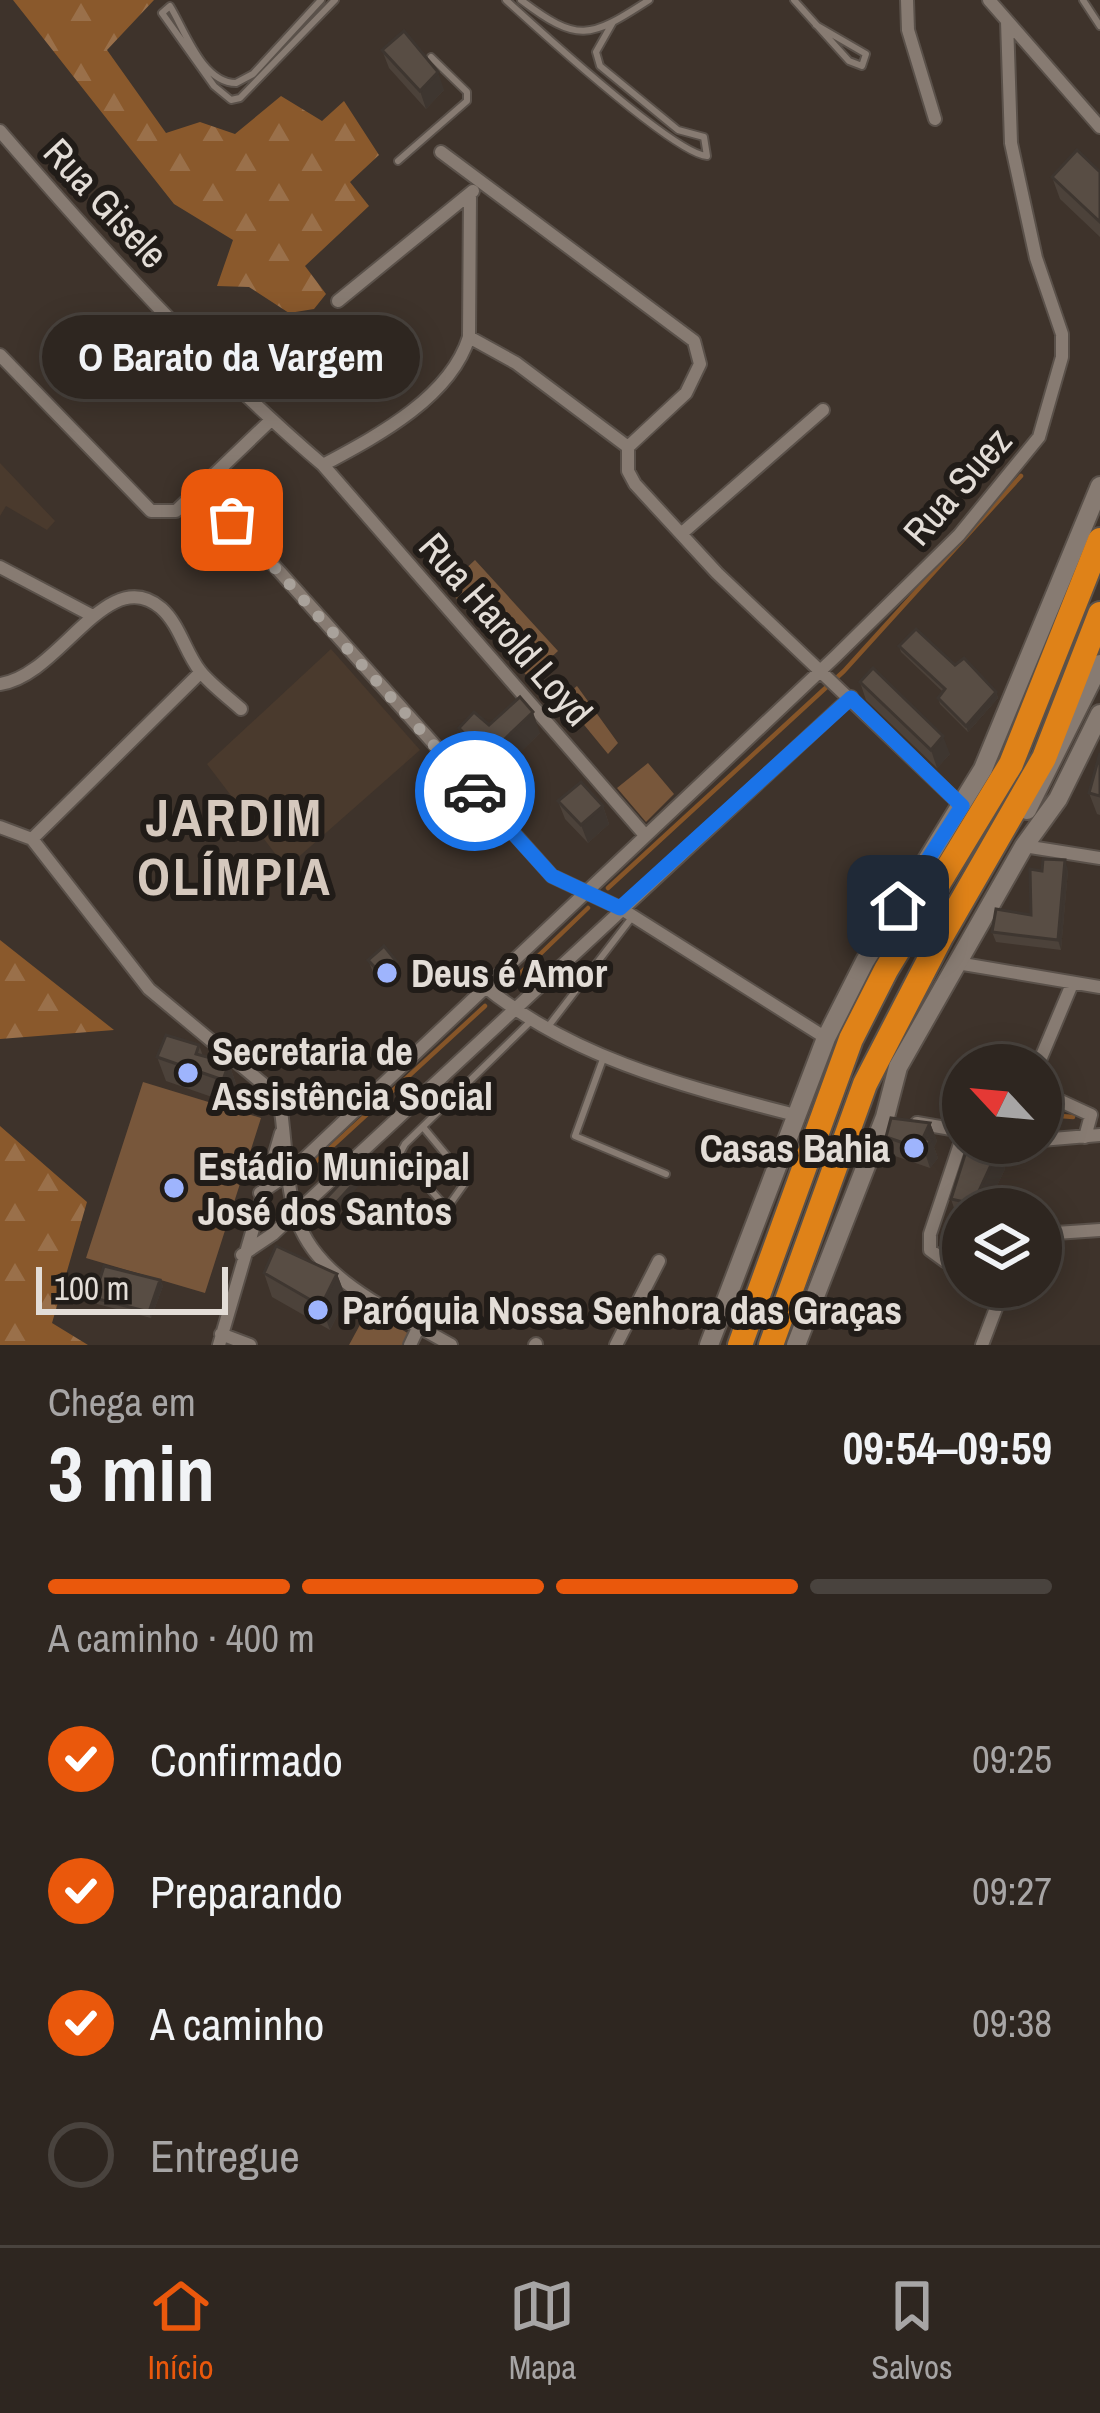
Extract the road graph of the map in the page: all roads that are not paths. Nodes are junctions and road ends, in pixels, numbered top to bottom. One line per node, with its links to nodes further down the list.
1 (321, 0): 2 (lane)
2 (334, 0)
3 (506, 0): 10 (lane)
4 (521, 0): 10 (lane)
5 (650, 0): 10 (lane)
6 (794, 0): 11 (lane)
7 (907, 0): 14 (street)
8 (1083, 0): 12 (lane)
9 (999, 8): 15 (street); 39 (street, Rua Suez)
10 (613, 22)
11 (816, 25): 11 (lane)
12 (1100, 26)
13 (431, 57): 17 (lane)
14 (935, 119)
15 (1100, 127)
16 (0, 131): 28 (street, Rua Gisele)
17 (428, 137): 18 (lane); 19 (lane)
18 (441, 152): 20 (street)
19 (398, 161)
20 (481, 180): 21 (street); 29 (street)
21 (470, 194): 22 (street); 23 (street)
22 (338, 301)
23 (469, 337): 29 (street); 30 (street)
24 (0, 355): 25 (street)
25 (14, 371): 26 (street); 31 (street)
26 (0, 384)
27 (823, 410): 33 (street)
28 (271, 420): 30 (street, Rua Gisele); 31 (street)
29 (628, 447): 33 (street)
30 (323, 465): 47 (street, Rua Harold Loyd)
31 (202, 486): 52 (street)
32 (1100, 486): 45 (main road)
33 (681, 534): 39 (street)
34 (1100, 541): 90 (highway)
35 (0, 567): 37 (street)
36 (1100, 614): 51 (highway)
37 (91, 616): 40 (street); 41 (street)
38 (1100, 664): 51 (main road)
39 (820, 671): 42 (street); 47 (street, Rua Suez)
40 (201, 672): 43 (street); 48 (street)
41 (0, 684)
42 (851, 698): 45 (street); 53 (street)
43 (241, 710)
44 (1100, 713): 49 (main road)
45 (962, 806): 61 (main road)
46 (0, 827): 48 (street)
47 (644, 834): 52 (street, Rua Suez)
48 (32, 839): 67 (street)
49 (1024, 846): 50 (street); 54 (main road)
50 (1100, 857)
51 (986, 867): 91 (highway)
52 (584, 892): 53 (street); 56 (street, Rua Suez)
53 (627, 912): 58 (street); 60 (lane); 61 (street)
54 (957, 963): 55 (street); 66 (main road)
55 (1072, 984): 57 (street); 62 (street)
56 (483, 985): 58 (street); 72 (street, Rua Suez)
57 (1100, 986)
58 (514, 1011): 59 (street); 76 (street)
59 (535, 1018): 60 (street); 68 (lane)
60 (548, 1028): 63 (street)
61 (826, 1038): 65 (main road)
62 (1047, 1044)
63 (603, 1059): 65 (street); 73 (lane)
64 (1062, 1102): 70 (street)
65 (795, 1115): 89 (main road)
66 (885, 1117): 69 (street); 92 (main road)
67 (283, 1125): 72 (street); 74 (street)
68 (423, 1127): 68 (lane)
69 (942, 1129)
70 (1093, 1136): 71 (street)
71 (1062, 1138)
72 (287, 1174): 74 (street, Rua Suez); 76 (street)
73 (666, 1174)
74 (260, 1193): 79 (street)
75 (942, 1197): 80 (street)
76 (294, 1213): 79 (street); 83 (street)
77 (1100, 1230): 78 (street)
78 (1062, 1233)
79 (242, 1255): 84 (street)
80 (942, 1260)
81 (658, 1261): 88 (street)
82 (996, 1308): 93 (street)
83 (419, 1326): 86 (street); 87 (street)
84 (220, 1340): 85 (street)
85 (250, 1345)
86 (410, 1345)
87 (452, 1345)
88 (616, 1345)
89 (709, 1345)
90 (740, 1345)
91 (771, 1345)
92 (796, 1345)
93 (982, 1345)

